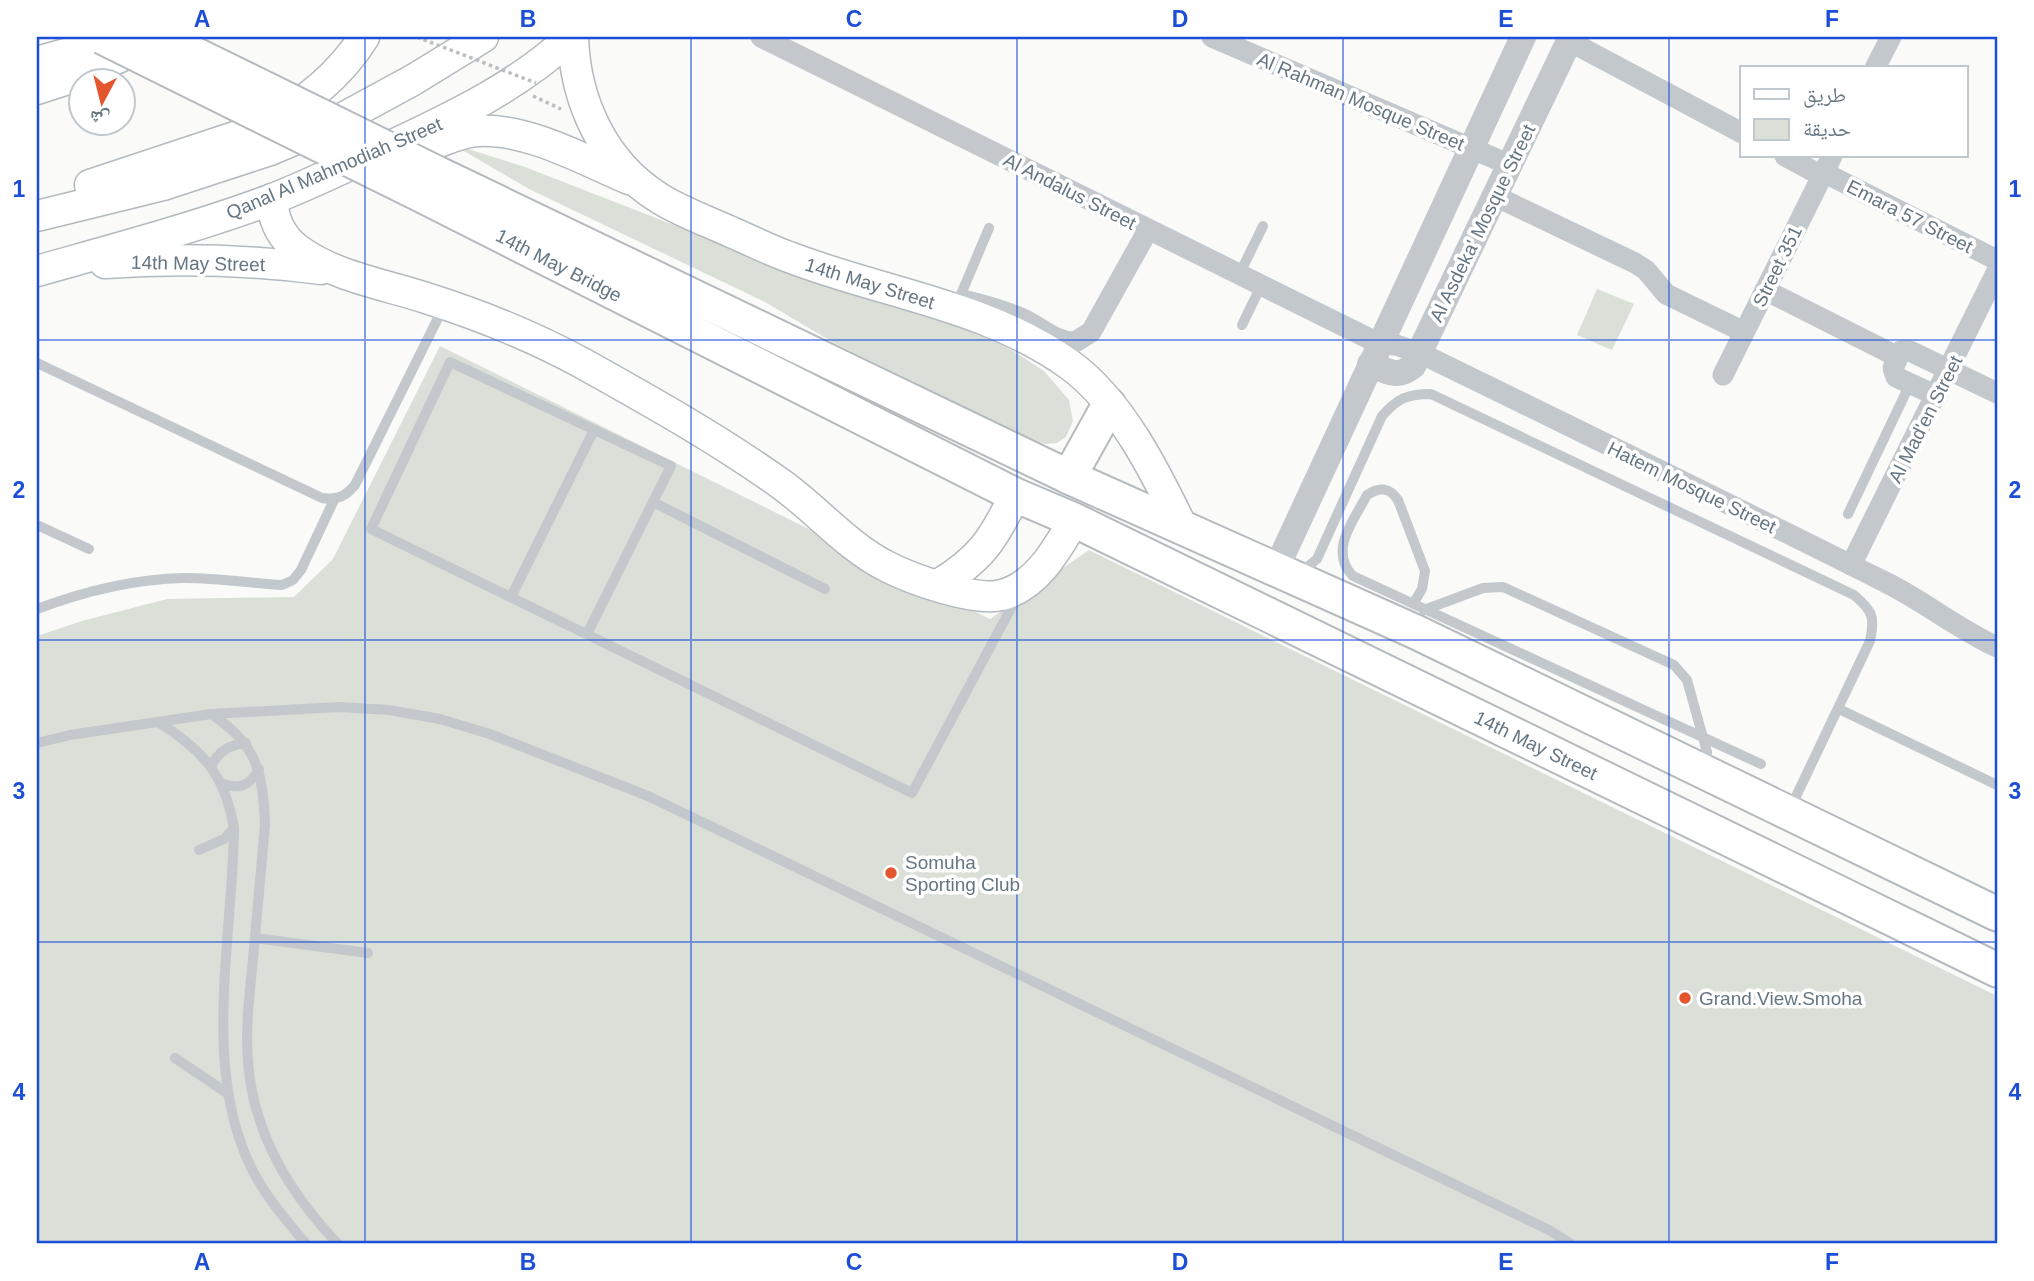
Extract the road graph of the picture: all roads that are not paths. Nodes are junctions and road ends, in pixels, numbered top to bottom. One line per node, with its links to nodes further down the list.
1 (161, 37): 14 (main road); 21 (main road, 14th May Bridge, bridge)
2 (365, 37): 24 (main road)
3 (483, 37): 25 (main road)
4 (572, 37): 20 (main road, 14th May Street); 23 (main road, Qanal Al Mahmodiah Street)
5 (761, 37): 28 (street, Al Andalus Street)
6 (1523, 37): 16 (street, Al Asdeka' Mosque Street)
7 (1891, 37): 12 (street)
8 (1219, 38): 16 (street, Al Rahman Mosque Street)
9 (1570, 39): 15 (street); 18 (street, Al Asdeka' Mosque Street)
10 (94, 42): 11 (main road); 13 (main road); 21 (main road, 14th May Bridge, bridge)
11 (37, 62)
12 (1876, 66)
13 (37, 77)
14 (37, 89)
15 (1740, 132)
16 (1471, 148): 18 (street, Al Rahman Mosque Street); 43 (street, Al Asdeka' Mosque Street)
17 (1791, 158): 19 (street, Emara 57 Street)
18 (1510, 165): 22 (street, Al Asdeka' Mosque Street)
19 (1826, 168): 29 (street, Emara 57 Street); 35 (street, Street 351)
20 (639, 183): 36 (main road); 37 (main road, 14th May Street)
21 (433, 186): 53 (main road, 14th May Bridge); 54 (main road, 14th May Bridge)
22 (1495, 196): 41 (street); 42 (street, Al Asdeka' Mosque Street)
23 (272, 199): 30 (main road, Qanal Al Mahmodiah Street); 31 (main road, 14th May Street)
24 (37, 203)
25 (37, 216)
26 (1263, 226): 33 (lane)
27 (989, 228): 38 (lane)
28 (1148, 230): 33 (street, Al Andalus Street); 38 (street)
29 (1997, 260)
30 (46, 269): 31 (main road, 14th May Street)
31 (340, 271): 36 (main road, 14th May Street)
32 (1997, 271): 46 (street, Al Mad'en Street)
33 (1239, 275): 34 (street, Al Andalus Street)
34 (1261, 286): 40 (lane); 43 (street, Al Andalus Street)
35 (1765, 290): 41 (street, Street 351); 44 (street)
36 (404, 291): 39 (main road, 14th May Street)
37 (913, 295): 38 (street); 51 (main road, 14th May Street)
38 (959, 299)
39 (445, 304): 55 (lane); 64 (main road, 14th May Street)
40 (1242, 325)
41 (1744, 332): 47 (street, Street 351)
42 (1420, 353): 43 (street, Al Asdeka' Mosque Street); 62 (street, Hatem Mosque Street)
43 (1375, 354): 63 (street, Al Asdeka' Mosque Street)
44 (1898, 357): 46 (street); 48 (street)
45 (37, 363): 55 (lane)
46 (1950, 370): 49 (street); 50 (street, Al Mad'en Street)
47 (1723, 375)
48 (1910, 384): 50 (street); 57 (lane)
49 (1997, 393)
50 (1937, 396): 62 (street, Al Mad'en Street)
51 (1109, 405): 53 (main road); 60 (main road, 14th May Street)
52 (594, 430): 56 (lane); 67 (lane); 67 (lane)
53 (1069, 477): 60 (main road)
54 (1015, 495): 58 (main road, 14th May Street); 64 (main road)
55 (334, 500): 68 (lane)
56 (653, 502): 66 (lane); 71 (lane)
57 (1848, 514)
58 (1074, 520): 65 (main road, 14th May Street); 91 (main road, 14th May Street)
59 (37, 525): 61 (lane)
60 (1182, 529): 63 (main road)
61 (89, 549)
62 (1851, 565): 72 (street, Hatem Mosque Street)
63 (1285, 573): 70 (main road); 73 (lane)
64 (938, 585): 65 (main road, 14th May Street)
65 (1023, 586): 71 (lane)
66 (825, 589)
67 (511, 597): 71 (lane)
68 (37, 609)
69 (1425, 609): 70 (lane); 70 (lane); 76 (lane); 76 (lane)
70 (1403, 613): 70 (lane); 82 (main road)
71 (587, 634)
72 (1997, 647)
73 (1839, 709): 84 (lane); 85 (lane)
74 (211, 714): 75 (lane); 78 (lane); 96 (lane)
75 (158, 722): 77 (lane); 80 (lane)
76 (1703, 738): 79 (lane); 82 (lane)
77 (37, 743)
78 (246, 744): 80 (lane); 81 (lane)
79 (1761, 764)
80 (211, 766): 83 (lane)
81 (259, 769): 83 (lane); 89 (lane)
82 (1705, 771): 85 (main road)
83 (221, 783): 86 (lane)
84 (1997, 785)
85 (1788, 812): 88 (main road)
86 (234, 828): 87 (lane); 93 (lane)
87 (199, 850)
88 (1997, 914)
89 (255, 938): 90 (lane); 95 (lane)
90 (368, 953)
91 (1997, 970)
92 (175, 1058): 93 (lane)
93 (227, 1093): 94 (lane)
94 (306, 1244)
95 (338, 1244)
96 (1571, 1244)

